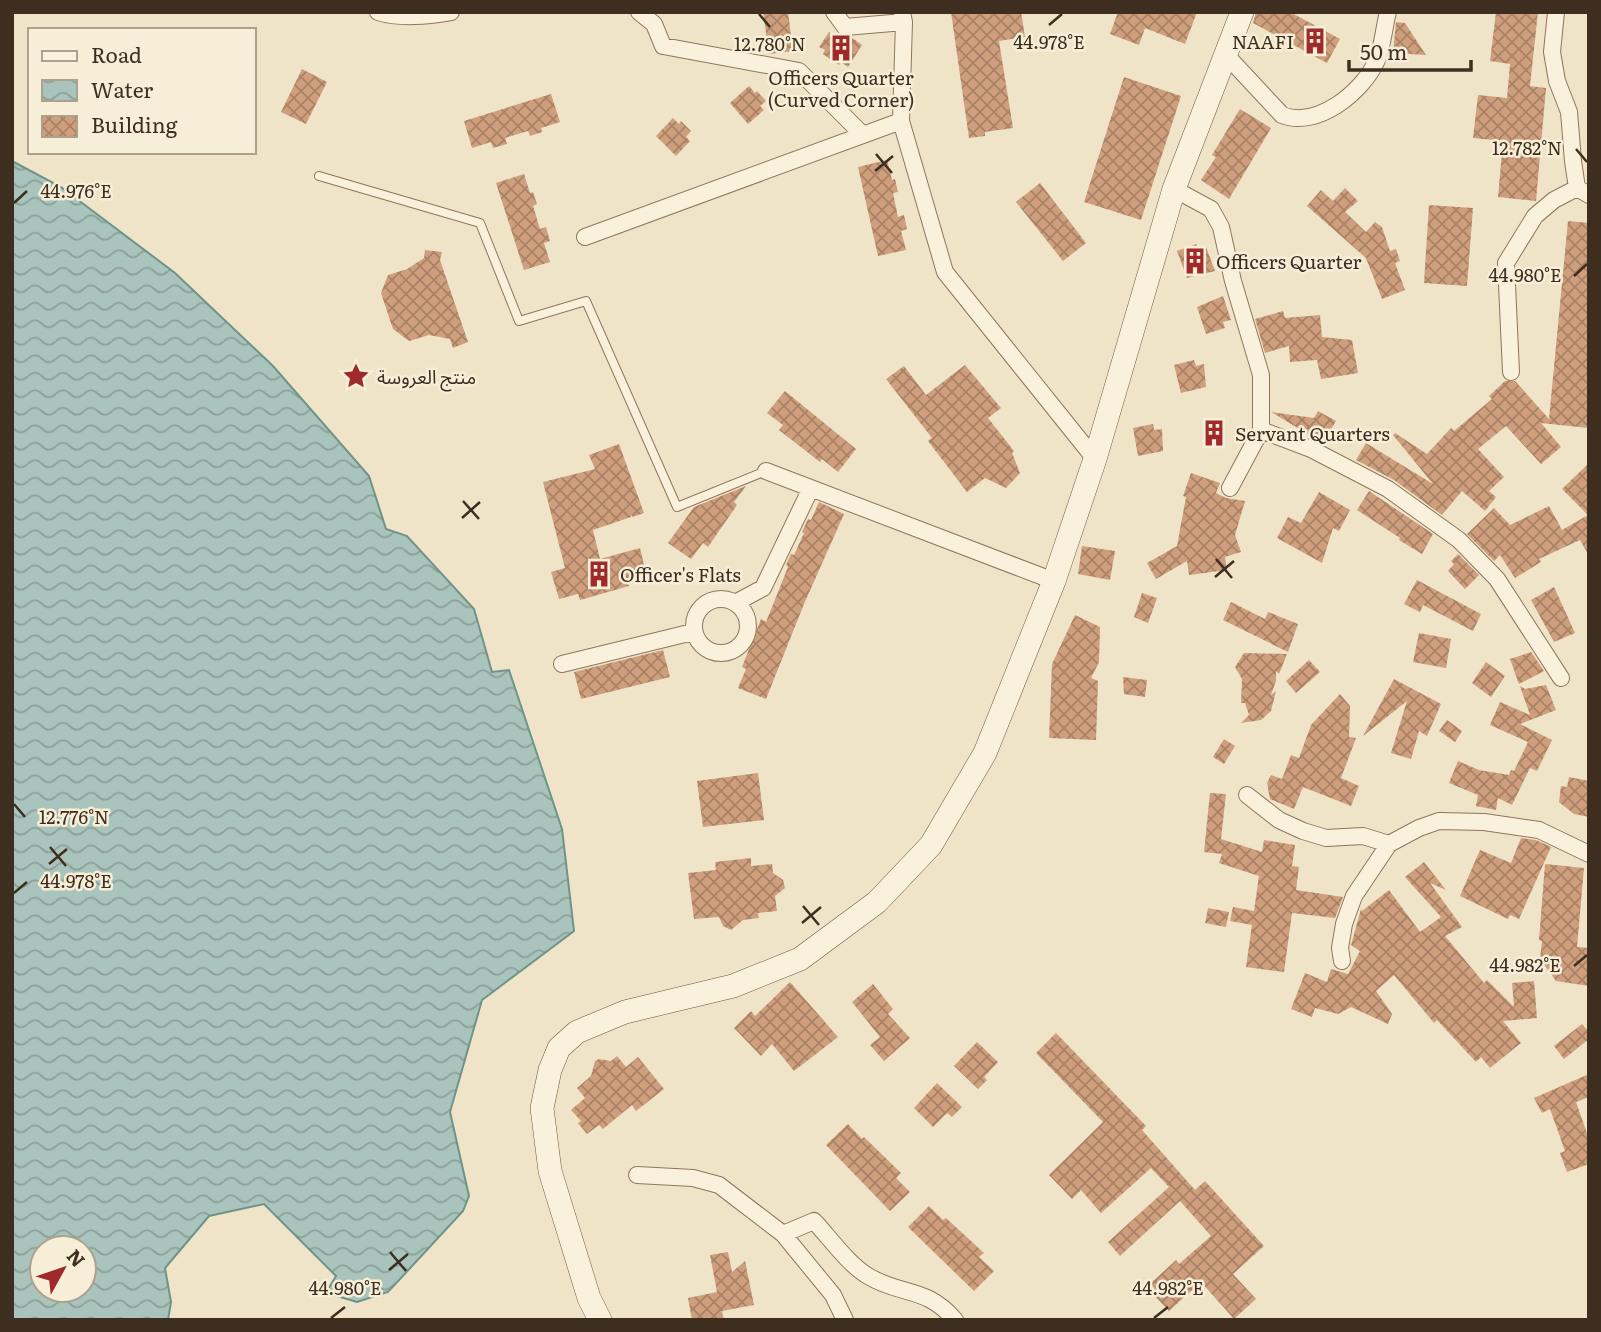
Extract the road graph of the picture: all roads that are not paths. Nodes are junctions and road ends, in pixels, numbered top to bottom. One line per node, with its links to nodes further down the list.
1 (378, 12): 2 (street)
2 (451, 12)
3 (639, 12): 11 (street)
4 (834, 12): 8 (street)
5 (1242, 12): 9 (main road)
6 (1388, 12): 9 (street)
7 (1556, 12): 14 (street)
8 (903, 17): 10 (street)
9 (1227, 56): 13 (main road)
10 (901, 121): 11 (street); 18 (street)
11 (862, 134): 15 (street)
12 (319, 176): 19 (lane)
13 (1174, 189): 17 (street); 18 (main road)
14 (1583, 191): 16 (street)
15 (585, 237)
16 (1511, 372)
17 (1261, 430): 20 (street); 26 (street)
18 (1095, 459): 22 (main road)
19 (766, 471): 21 (street)
20 (1230, 488)
21 (810, 490): 22 (street); 23 (street)
22 (1054, 581): 33 (main road)
23 (737, 603): 24 (street); 24 (street)
24 (693, 632): 25 (street)
25 (562, 664)
26 (1561, 678)
27 (1247, 795): 28 (street)
28 (1389, 844): 29 (street); 30 (street)
29 (1589, 854)
30 (1342, 961)
31 (637, 1175): 32 (street)
32 (783, 1234): 34 (street); 35 (street)
33 (600, 1320)
34 (845, 1320)
35 (954, 1320)

